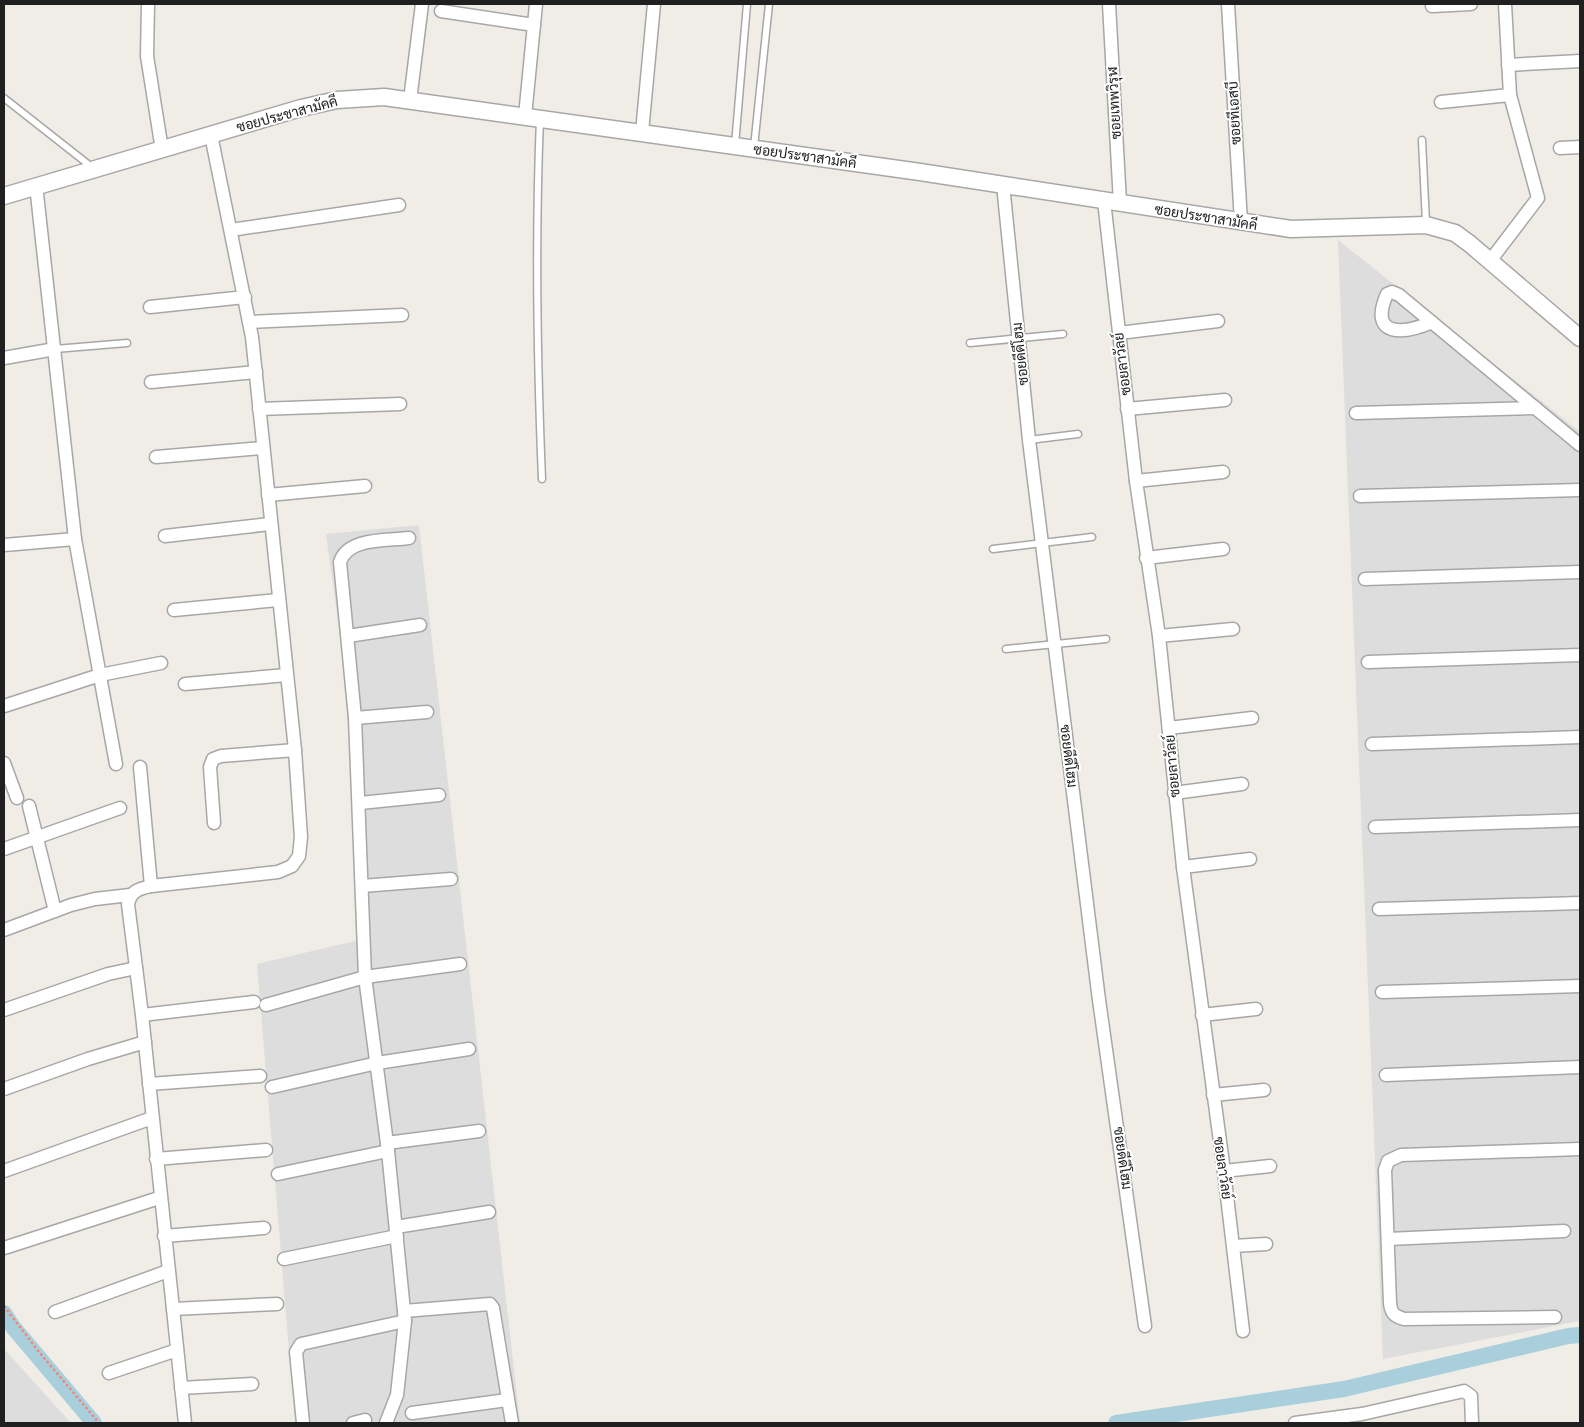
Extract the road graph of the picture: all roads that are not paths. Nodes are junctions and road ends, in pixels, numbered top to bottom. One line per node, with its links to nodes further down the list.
1 (148, 4): 28 (street)
2 (422, 4): 18 (street)
3 (536, 4): 13 (street)
4 (654, 4): 21 (street)
5 (746, 4): 24 (lane)
6 (769, 4): 27 (lane)
7 (1109, 4): 33 (street, ซอยเทพวิรุฬ)
8 (1228, 4): 35 (street, ซอยทีเอสบี)
9 (1471, 4): 11 (street)
10 (1505, 4): 15 (street)
11 (1432, 6)
12 (442, 11): 13 (street)
13 (534, 25): 20 (street)
14 (1580, 61): 15 (street)
15 (1508, 65): 16 (street)
16 (1510, 95): 19 (street); 38 (street)
17 (4, 98): 29 (lane)
18 (410, 100): 20 (street, ซอยประชาสามัคคี); 22 (street, ซอยประชาสามัคคี)
19 (1441, 102)
20 (533, 117): 21 (street, ซอยประชาสามัคคี); 67 (lane)
21 (642, 132): 24 (street, ซอยประชาสามัคคี)
22 (211, 135): 28 (street, ซอยประชาสามัคคี); 37 (street)
23 (1422, 140): 36 (lane)
24 (735, 146): 27 (street, ซอยประชาสามัคคี)
25 (1580, 147): 26 (street)
26 (1560, 148)
27 (754, 149): 30 (street, ซอยประชาสามัคคี)
28 (162, 150): 29 (street, ซอยประชาสามัคคี)
29 (93, 168): 31 (street, ซอยประชาสามัคคี)
30 (1003, 185): 33 (street, ซอยประชาสามัคคี); 48 (street, ซอยดีดีโฮม)
31 (36, 186): 32 (street, ซอยประชาสามัคคี); 51 (street)
32 (4, 196)
33 (1112, 202): 35 (street, ซอยประชาสามัคคี); 45 (street, ซอยลาวัลย์)
34 (399, 205): 37 (street)
35 (1241, 222): 36 (street, ซอยประชาสามัคคี)
36 (1426, 225): 38 (street, ซอยประชาสามัคคี)
37 (231, 230): 39 (street)
38 (1490, 261): 47 (street, ซอยประชาสามัคคี)
39 (245, 297): 40 (street); 43 (street)
40 (150, 307)
41 (402, 316): 43 (street)
42 (1218, 321): 45 (street)
43 (250, 322): 53 (street)
44 (1432, 322): 57 (street)
45 (1119, 333): 58 (street, ซอยลาวัลย์)
46 (1063, 334): 48 (lane)
47 (1580, 338)
48 (1019, 339): 50 (lane); 62 (street, ซอยดีดีโฮม)
49 (126, 343): 51 (lane)
50 (970, 343)
51 (55, 350): 52 (street); 77 (street)
52 (4, 358)
53 (256, 372): 54 (street); 59 (street)
54 (151, 382)
55 (1225, 400): 58 (street)
56 (400, 404): 59 (street)
57 (1536, 408): 60 (street); 63 (street)
58 (1127, 409): 68 (street, ซอยลาวัลย์)
59 (259, 410): 64 (street)
60 (1356, 413)
61 (1078, 434): 62 (lane)
62 (1029, 440): 78 (street, ซอยดีดีโฮม)
63 (1580, 445)
64 (263, 448): 65 (street); 71 (street)
65 (156, 457)
66 (1223, 472): 68 (street)
67 (542, 479)
68 (1136, 481): 82 (street, ซอยลาวัลย์)
69 (365, 486): 71 (street)
70 (1580, 490): 72 (street)
71 (268, 495): 73 (street)
72 (1360, 496)
73 (270, 524): 74 (street); 85 (street)
74 (165, 536)
75 (1092, 537): 78 (lane)
76 (410, 538): 89 (street)
77 (74, 539): 79 (street); 97 (street)
78 (1042, 544): 80 (lane); 92 (street, ซอยดีดีโฮม)
79 (4, 545)
80 (993, 549)
81 (1222, 549): 82 (street)
82 (1146, 558): 90 (street, ซอยลาวัลย์)
83 (1580, 572): 84 (street)
84 (1365, 579)
85 (278, 600): 86 (street); 98 (street)
86 (174, 610)
87 (420, 625): 89 (street)
88 (1233, 629): 90 (street)
89 (348, 636): 102 (street)
90 (1159, 636): 104 (street, ซอยลาวัลย์)
91 (1106, 638): 92 (lane)
92 (1055, 643): 93 (lane); 180 (street, ซอยดีดีโฮม)
93 (1006, 650)
94 (1580, 655): 95 (street)
95 (1368, 662)
96 (161, 663): 97 (street)
97 (100, 674): 100 (street); 109 (street)
98 (286, 675): 99 (street); 107 (street)
99 (185, 684)
100 (4, 706)
101 (427, 712): 102 (street)
102 (355, 718): 115 (street)
103 (1252, 718): 104 (street)
104 (1168, 728): 112 (street, ซอยลาวัลย์)
105 (1580, 737): 106 (street)
106 (1372, 744)
107 (295, 750): 119 (street); 126 (street)
108 (4, 763): 114 (street)
109 (116, 764)
110 (140, 767): 126 (street)
111 (1242, 784): 112 (street)
112 (1174, 793): 124 (street, ซอยลาวัลย์)
113 (439, 795): 115 (street)
114 (17, 798)
115 (360, 803): 127 (street)
116 (29, 806): 121 (street)
117 (120, 808): 121 (street)
118 (1580, 820): 120 (street)
119 (214, 824)
120 (1376, 827)
121 (37, 838): 122 (street); 131 (street)
122 (4, 849)
123 (1250, 859): 124 (street)
124 (1183, 867): 141 (street, ซอยลาวัลย์)
125 (451, 879): 127 (street)
126 (151, 886): 128 (street)
127 (362, 886): 135 (street)
128 (130, 895): 131 (street); 134 (street)
129 (1580, 902): 130 (street)
130 (1379, 909)
131 (54, 912): 132 (street)
132 (4, 930)
133 (460, 964): 135 (street)
134 (136, 968): 139 (street); 140 (street)
135 (366, 977): 140 (street); 144 (street)
136 (1580, 986): 137 (street)
137 (1382, 992)
138 (1256, 1009): 141 (street)
139 (4, 1010)
140 (142, 1014): 142 (street)
141 (1202, 1015): 152 (street, ซอยลาวัลย์)
142 (145, 1042): 148 (street); 150 (street)
143 (469, 1049): 144 (street)
144 (377, 1063): 149 (street); 155 (street)
145 (1580, 1067): 146 (street)
146 (1386, 1075)
147 (260, 1076): 148 (street)
148 (149, 1084): 153 (street)
149 (272, 1087)
150 (4, 1089)
151 (1264, 1090): 152 (street)
152 (1213, 1096): 161 (street, ซอยลาวัลย์)
153 (152, 1118): 158 (street); 160 (street)
154 (479, 1131): 155 (street)
155 (387, 1147): 162 (street); 167 (street)
156 (1580, 1149): 169 (street)
157 (266, 1150): 158 (street)
158 (156, 1159): 163 (street)
159 (1270, 1166): 161 (street)
160 (4, 1171)
161 (1224, 1171): 171 (street, ซอยลาวัลย์)
162 (278, 1174)
163 (160, 1198): 168 (street); 172 (street)
164 (489, 1212): 167 (street)
165 (264, 1228): 168 (street)
166 (1564, 1231): 169 (street)
167 (396, 1232): 173 (street); 178 (street)
168 (164, 1236): 174 (street)
169 (1388, 1239): 179 (street)
170 (1266, 1244): 171 (street)
171 (1234, 1246): 181 (street, ซอยลาวัลย์)
172 (4, 1248)
173 (284, 1259)
174 (168, 1271): 176 (street); 177 (street)
175 (277, 1304): 176 (street)
176 (172, 1309): 182 (street)
177 (56, 1312)
178 (404, 1316): 186 (street); 190 (street); 191 (street)
179 (1555, 1318)
180 (1145, 1326)
181 (1243, 1331)
182 (177, 1350): 183 (street); 185 (street)
183 (108, 1373)
184 (252, 1384): 185 (street)
185 (181, 1388): 189 (street)
186 (508, 1400): 187 (street); 192 (street)
187 (412, 1413)
188 (1361, 1419): 193 (street); 194 (street)
189 (185, 1423)
190 (303, 1423)
191 (386, 1423)
192 (512, 1423)
193 (1295, 1423)
194 (1472, 1423)

